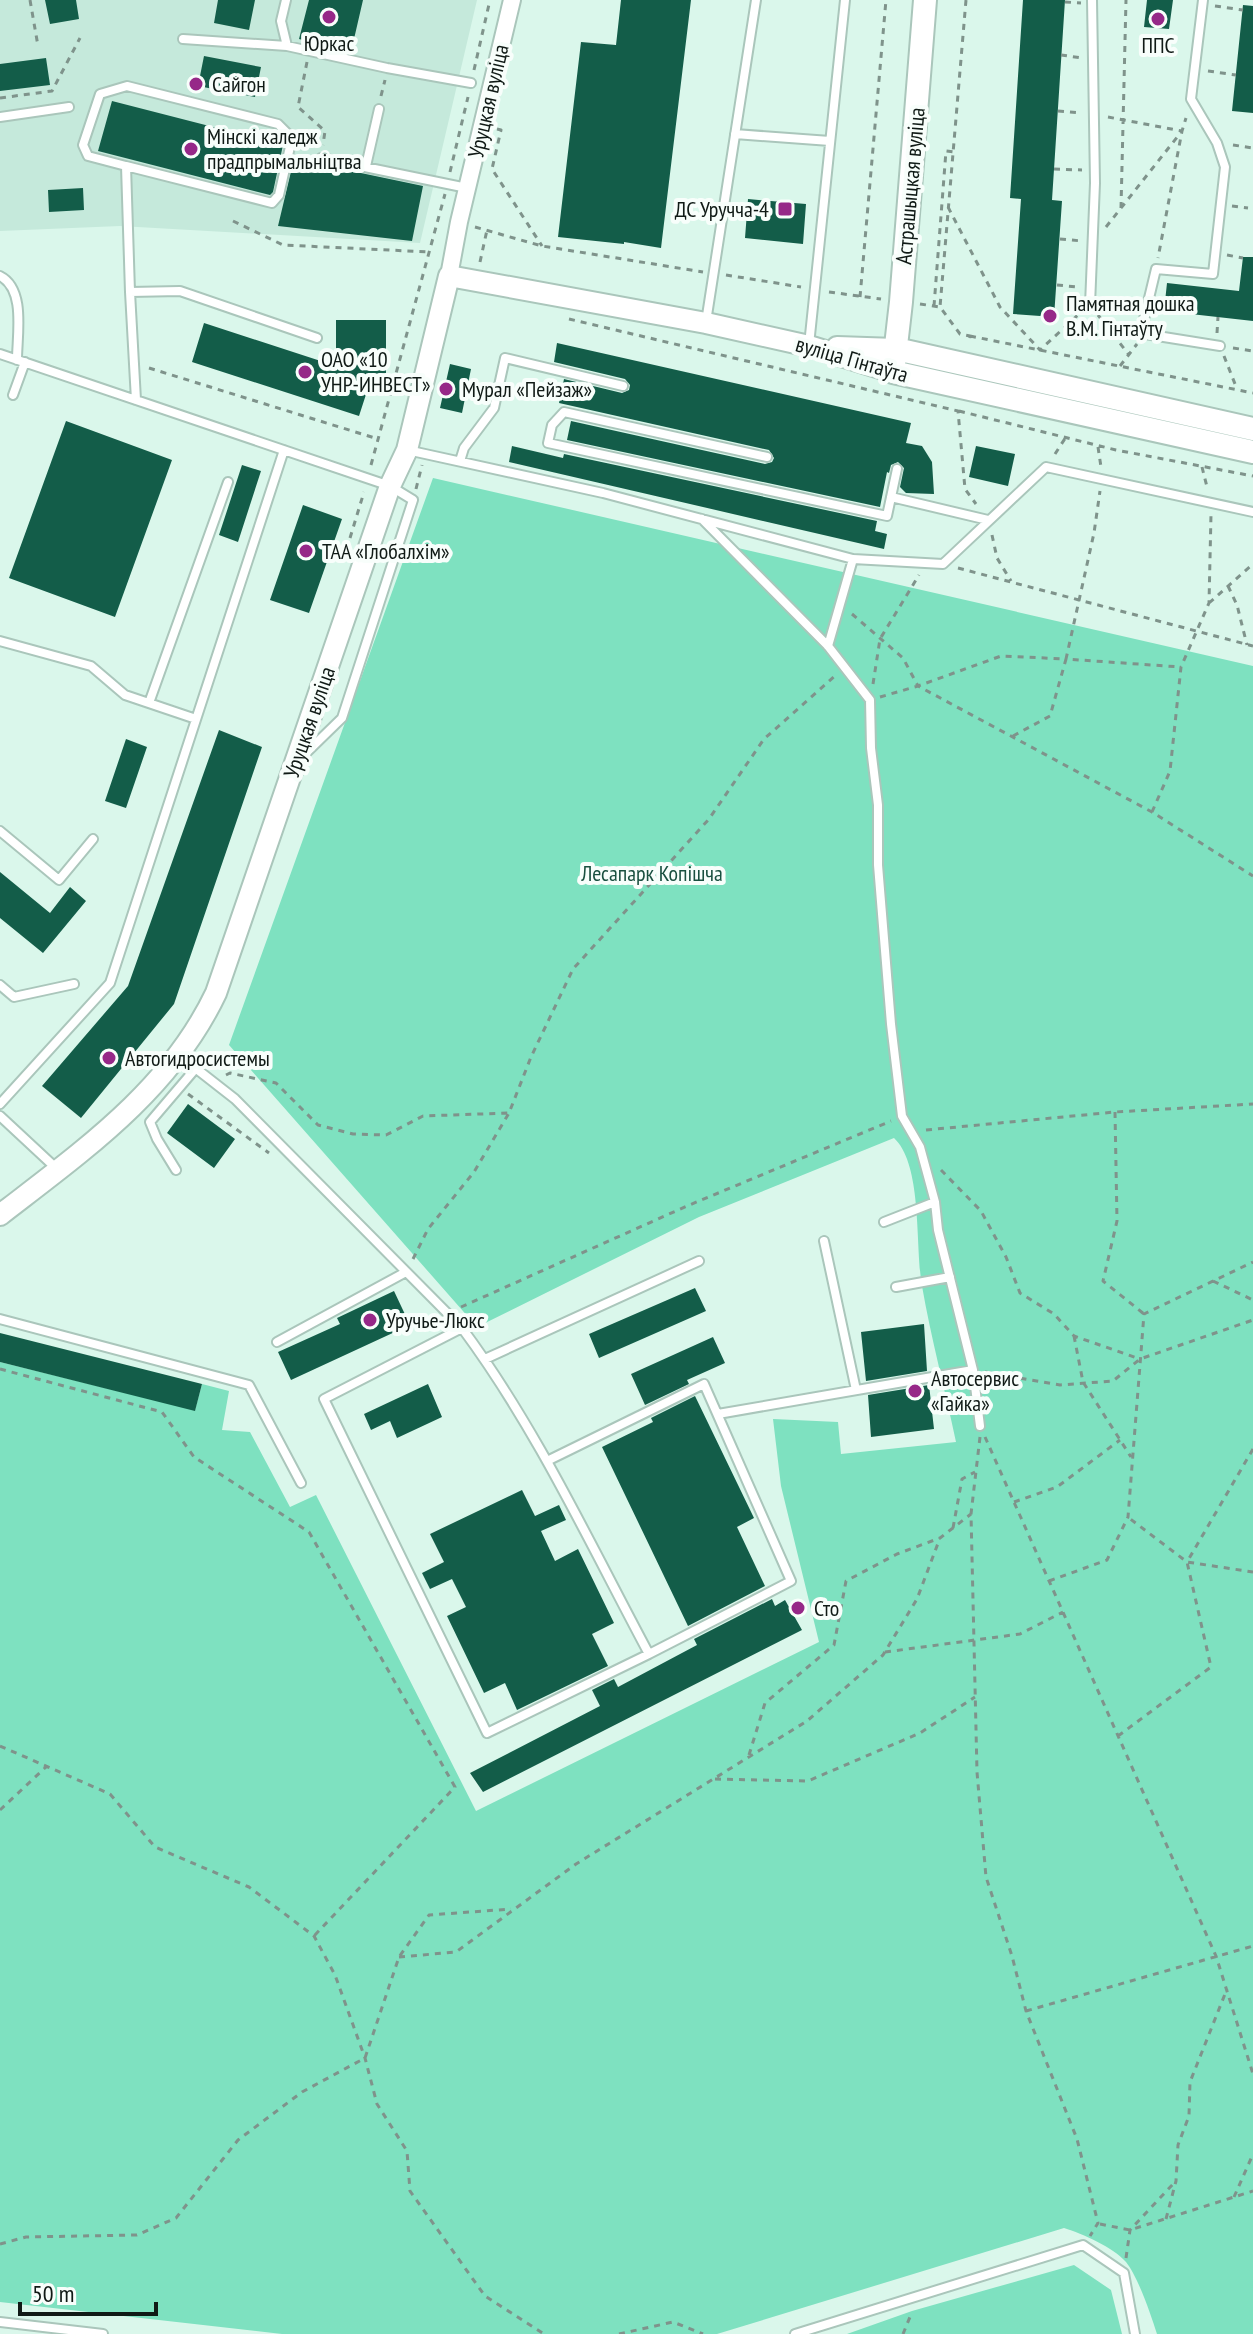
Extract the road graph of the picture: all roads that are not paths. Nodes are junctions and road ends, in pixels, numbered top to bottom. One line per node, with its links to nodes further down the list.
1 (286, 0): 9 (lane)
2 (512, 0): 19 (street, Уруцкая вуліца)
3 (756, 0): 14 (lane)
4 (845, 0): 15 (lane)
5 (925, 0): 28 (main road, Астрашыцкая вуліца)
6 (1092, 0): 23 (lane)
7 (1203, 2): 27 (lane)
8 (183, 39): 9 (lane)
9 (287, 46): 10 (lane)
10 (471, 83)
11 (69, 107): 13 (lane)
12 (379, 109): 18 (lane)
13 (0, 117)
14 (735, 134): 15 (lane); 24 (lane)
15 (830, 141): 26 (lane)
16 (321, 158): 18 (lane)
17 (126, 166): 17 (lane); 22 (lane)
18 (366, 166): 19 (lane)
19 (467, 188): 21 (street, Уруцкая вуліца)
20 (0, 276): 30 (lane)
21 (449, 276): 24 (street, вуліца Гінтаўта); 37 (street, Уруцкая вуліца)
22 (130, 292): 25 (lane); 34 (lane)
23 (1090, 305)
24 (706, 323): 26 (street, вуліца Гінтаўта)
25 (317, 338)
26 (809, 346): 28 (street); 31 (street, вуліца Гінтаўта)
27 (1220, 346)
28 (896, 349): 31 (main road, Астрашыцкая вуліца); 35 (main road, вуліца Гінтаўта)
29 (0, 354): 30 (lane)
30 (21, 361): 33 (lane); 34 (lane)
31 (893, 372): 38 (main road, вуліца Гінтаўта)
32 (623, 386): 40 (lane)
33 (13, 395)
34 (136, 400): 36 (lane)
35 (1253, 429)
36 (284, 450): 43 (lane); 52 (lane)
37 (407, 450): 40 (lane); 43 (street, Уруцкая вуліца)
38 (1253, 452)
39 (767, 457): 44 (lane)
40 (460, 461): 46 (lane)
41 (897, 469): 44 (lane)
42 (228, 482): 51 (lane)
43 (390, 486): 53 (street, Уруцкая вуліца); 53 (lane)
44 (891, 497): 47 (lane)
45 (1253, 512): 47 (lane)
46 (702, 519): 48 (lane); 50 (lane)
47 (988, 520): 48 (lane)
48 (853, 559): 50 (lane)
49 (0, 641): 51 (lane)
50 (828, 646): 63 (lane)
51 (149, 703): 52 (lane)
52 (196, 719): 59 (lane)
53 (295, 764): 58 (street, Уруцкая вуліца)
54 (0, 831): 55 (lane)
55 (93, 839)
56 (74, 984): 57 (lane)
57 (0, 985)
58 (188, 1062): 61 (street, Уруцкая вуліца); 62 (lane); 68 (lane)
59 (0, 1104)
60 (0, 1116): 61 (lane)
61 (58, 1170): 64 (street, Уруцкая вуліца)
62 (176, 1170)
63 (935, 1202): 65 (lane); 69 (lane)
64 (0, 1215)
65 (884, 1222)
66 (824, 1241): 76 (lane)
67 (699, 1261): 74 (lane)
68 (406, 1272): 72 (lane); 73 (lane)
69 (950, 1277): 70 (lane); 75 (lane)
70 (896, 1287)
71 (0, 1319): 80 (lane)
72 (462, 1328): 74 (lane); 81 (lane)
73 (277, 1342)
74 (485, 1359): 79 (lane)
75 (973, 1370): 76 (lane); 78 (lane)
76 (856, 1390): 77 (lane)
77 (718, 1414): 79 (lane); 81 (lane)
78 (980, 1426)
79 (547, 1461): 81 (lane)
80 (301, 1483)
81 (649, 1654)
82 (0, 2322): 83 (lane)
83 (103, 2334)
84 (795, 2334): 85 (lane)
85 (1135, 2334)

